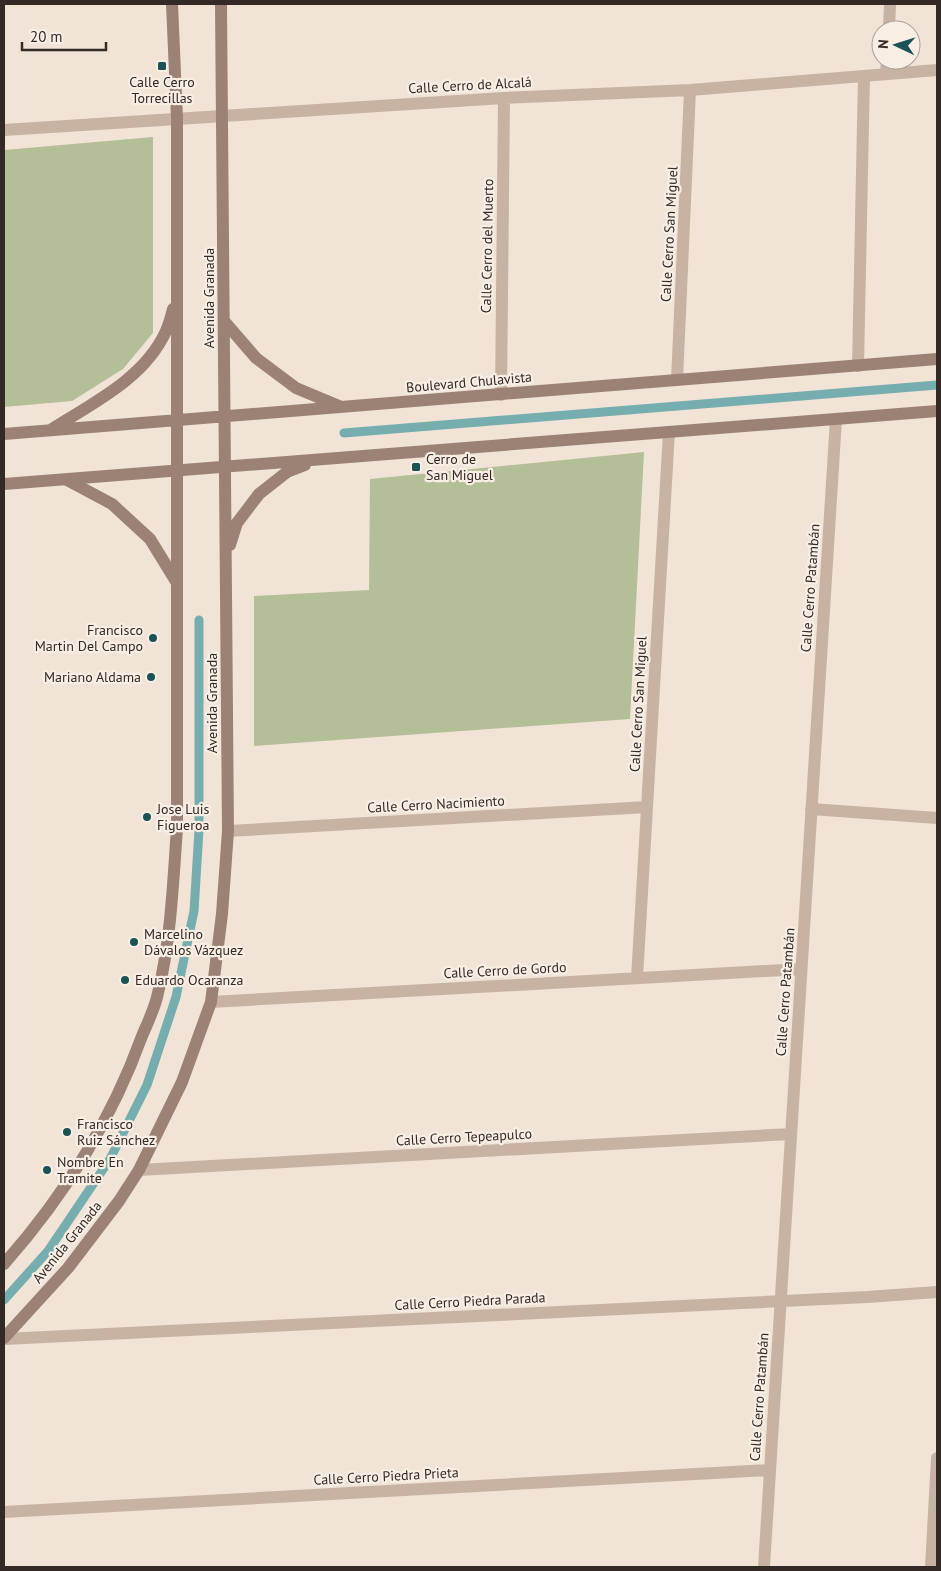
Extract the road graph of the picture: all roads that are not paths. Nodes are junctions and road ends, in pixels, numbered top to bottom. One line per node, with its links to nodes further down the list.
1 (172, 4): 12 (main road)
2 (221, 4): 11 (main road, Avenida Granada)
3 (890, 4): 4 (street)
4 (889, 20)
5 (886, 70): 7 (street)
6 (937, 70): 7 (street, Calle Cerro de Alcalá)
7 (886, 74): 8 (street, Calle Cerro de Alcalá)
8 (864, 76): 9 (street, Calle Cerro de Alcalá); 17 (street)
9 (690, 90): 10 (street, Calle Cerro de Alcalá); 18 (street, Calle Cerro San Miguel)
10 (504, 98): 11 (street, Calle Cerro de Alcalá); 19 (street, Calle Cerro del Muerto)
11 (223, 116): 12 (street, Calle Cerro de Alcalá); 15 (main road, Avenida Granada)
12 (177, 119): 13 (street, Calle Cerro de Alcalá); 14 (main road)
13 (4, 130)
14 (177, 298): 24 (main road); 25 (main road)
15 (224, 321): 20 (main road); 22 (main road, Avenida Granada)
16 (937, 360): 17 (main road, Boulevard Chulavista)
17 (858, 366): 18 (main road, Boulevard Chulavista)
18 (677, 380): 19 (main road, Boulevard Chulavista)
19 (501, 394): 20 (main road, Boulevard Chulavista)
20 (342, 407): 22 (main road, Boulevard Chulavista)
21 (937, 411): 23 (main road)
22 (225, 416): 24 (main road, Boulevard Chulavista); 29 (main road, Avenida Granada)
23 (836, 419): 26 (main road); 36 (street, Calle Cerro Patambán)
24 (177, 420): 25 (main road, Boulevard Chulavista); 30 (main road)
25 (50, 430): 27 (main road, Boulevard Chulavista)
26 (669, 432): 28 (main road); 35 (street, Calle Cerro San Miguel)
27 (4, 434)
28 (320, 460): 29 (main road); 33 (main road)
29 (226, 467): 30 (main road); 33 (main road, Avenida Granada)
30 (177, 471): 31 (main road); 34 (main road)
31 (67, 480): 32 (main road); 34 (main road)
32 (4, 484)
33 (226, 557): 38 (main road, Avenida Granada)
34 (177, 584): 44 (main road)
35 (647, 807): 38 (street, Calle Cerro Nacimiento); 40 (street, Calle Cerro San Miguel)
36 (811, 809): 37 (street); 39 (street, Calle Cerro Patambán)
37 (937, 818)
38 (228, 831): 41 (main road, Avenida Granada)
39 (801, 969): 40 (street, Calle Cerro de Gordo); 42 (street, Calle Cerro Patambán)
40 (637, 978): 41 (street, Calle Cerro de Gordo)
41 (211, 1002): 43 (main road, Avenida Granada)
42 (791, 1134): 43 (street, Calle Cerro Tepeapulco); 46 (street, Calle Cerro Patambán)
43 (139, 1170): 47 (main road, Avenida Granada)
44 (4, 1264)
45 (937, 1292): 46 (street, Calle Cerro Piedra Parada)
46 (780, 1301): 47 (street, Calle Cerro Piedra Parada); 49 (street, Calle Cerro Patambán)
47 (4, 1338)
48 (937, 1458): 52 (street)
49 (770, 1470): 50 (street, Calle Cerro Piedra Prieta); 51 (street, Calle Cerro Patambán)
50 (4, 1512)
51 (764, 1567)
52 (930, 1567)

